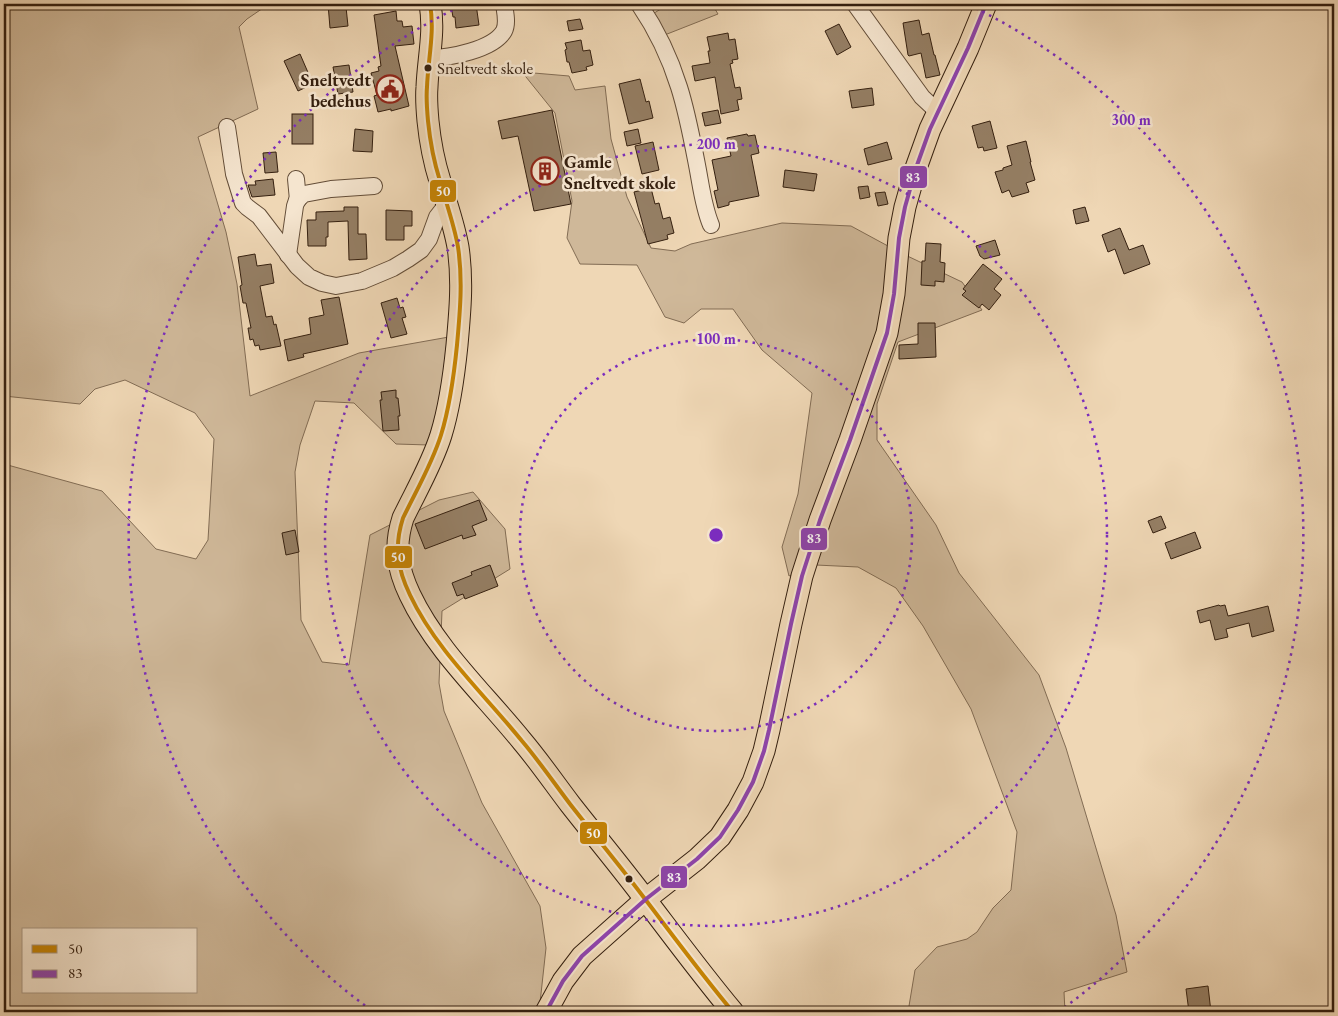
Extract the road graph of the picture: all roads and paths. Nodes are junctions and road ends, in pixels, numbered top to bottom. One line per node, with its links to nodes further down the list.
1 (430, 4): 6 (main road)
2 (504, 4): 6 (street)
3 (639, 4): 13 (street)
4 (855, 4): 7 (street)
5 (986, 4): 7 (main road)
6 (429, 58): 12 (main road)
7 (938, 112): 15 (main road)
8 (227, 127): 14 (street)
9 (296, 179): 11 (street)
10 (374, 186): 11 (street)
11 (298, 200): 14 (street)
12 (448, 207): 14 (street); 15 (main road)
13 (711, 225)
14 (288, 255)
15 (646, 899): 16 (main road); 17 (main road)
16 (546, 1012)
17 (733, 1012)

